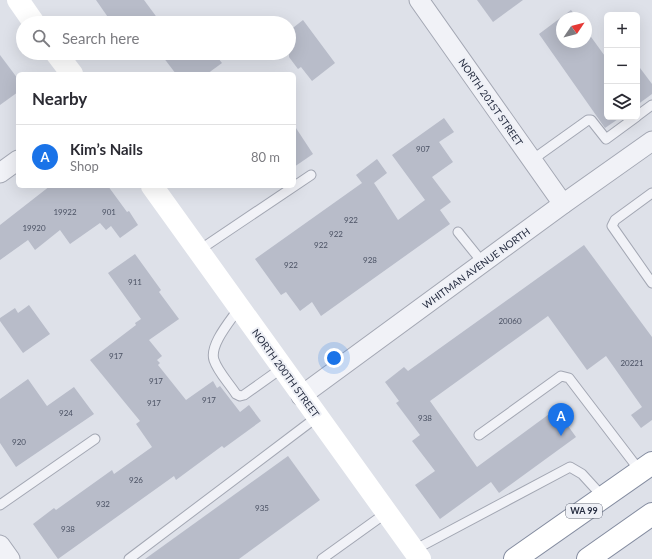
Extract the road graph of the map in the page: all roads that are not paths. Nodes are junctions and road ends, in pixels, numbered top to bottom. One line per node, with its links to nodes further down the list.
1 (18, 0): 3 (main road)
2 (419, 0): 10 (street, NORTH 201ST STREET)
3 (29, 16)
4 (61, 60): 5 (main road)
5 (70, 72)
6 (652, 105): 7 (lane)
7 (640, 115)
8 (633, 120): 10 (lane)
9 (652, 141): 18 (street, WHITMAN AVENUE NORTH)
10 (532, 160): 18 (street, NORTH 201ST STREET)
11 (16, 161): 12 (street)
12 (0, 173)
13 (311, 175): 14 (lane)
14 (296, 185)
15 (153, 188): 20 (main road, NORTH 200TH STREET)
16 (292, 188): 20 (lane)
17 (652, 193): 22 (lane)
18 (563, 204): 21 (street, WHITMAN AVENUE NORTH)
19 (458, 232): 21 (lane)
20 (198, 251): 23 (main road, NORTH 200TH STREET)
21 (483, 263): 25 (street, WHITMAN AVENUE NORTH)
22 (652, 283)
23 (238, 308): 24 (main road, NORTH 200TH STREET); 24 (lane)
24 (282, 368): 25 (main road, NORTH 200TH STREET)
25 (301, 396): 26 (main road, NORTH 200TH STREET)
26 (317, 417): 32 (main road, NORTH 200TH STREET); 37 (lane)
27 (479, 434): 29 (lane)
28 (95, 439): 31 (lane)
29 (646, 467): 30 (main road, WA 99)
30 (603, 498): 35 (lane); 39 (main road, WA 99)
31 (0, 505)
32 (386, 513): 35 (main road, NORTH 200TH STREET); 38 (lane)
33 (652, 514): 40 (main road)
34 (0, 545): 36 (street)
35 (417, 555)
36 (10, 559)
37 (129, 559)
38 (322, 559)
39 (515, 559)
40 (588, 559)

